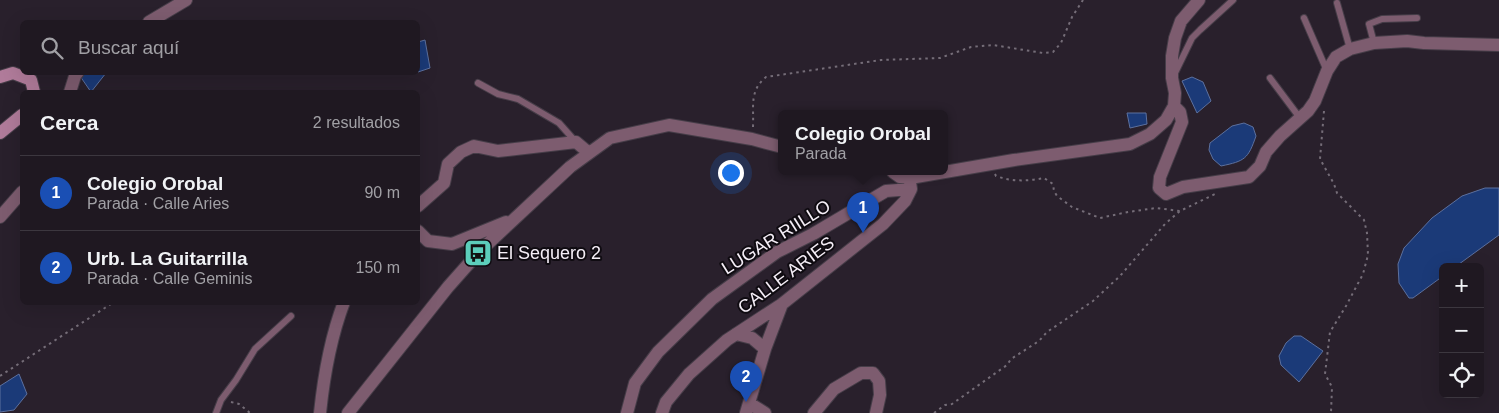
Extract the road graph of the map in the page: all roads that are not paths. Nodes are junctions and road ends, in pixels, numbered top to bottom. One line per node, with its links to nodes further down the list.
1 (186, 0): 7 (street)
2 (1199, 0): 14 (street)
3 (1233, 0): 14 (lane)
4 (1337, 3): 10 (lane)
5 (1304, 18): 11 (lane)
6 (1417, 18): 8 (lane)
7 (152, 20)
8 (1374, 43): 9 (street); 10 (street)
9 (1499, 44)
10 (1350, 49): 11 (street)
11 (1327, 71): 21 (street)
12 (76, 75): 18 (street)
13 (0, 77): 17 (main road)
14 (1172, 78): 19 (street)
15 (1270, 78): 21 (lane)
16 (478, 83): 23 (lane)
17 (34, 90)
18 (71, 90)
19 (1174, 106): 21 (street); 26 (street, LUGAR RIILLO)
20 (20, 117): 22 (main road)
21 (1300, 118)
22 (0, 133)
23 (576, 142): 25 (street); 31 (street)
24 (778, 146): 25 (street)
25 (589, 153): 33 (street)
26 (948, 174)
27 (897, 175): 29 (street)
28 (944, 175): 29 (street, LUGAR RIILLO)
29 (910, 183): 35 (street, CALLE ARIES); 44 (street, LUGAR RIILLO)
30 (20, 194): 32 (street)
31 (420, 204)
32 (0, 217)
33 (513, 219): 34 (street); 43 (street)
34 (420, 233)
35 (782, 304): 38 (street, CALLE ARIES); 39 (street)
36 (343, 305): 42 (street)
37 (291, 316): 41 (lane)
38 (736, 334): 39 (street, CALLE ARIES); 45 (street, CALLE ARIES)
39 (765, 349): 40 (street)
40 (747, 408): 46 (street)
41 (216, 413)
42 (320, 413)
43 (348, 413)
44 (627, 413)
45 (662, 413)
46 (764, 413)
47 (814, 413): 48 (street)
48 (876, 413)

